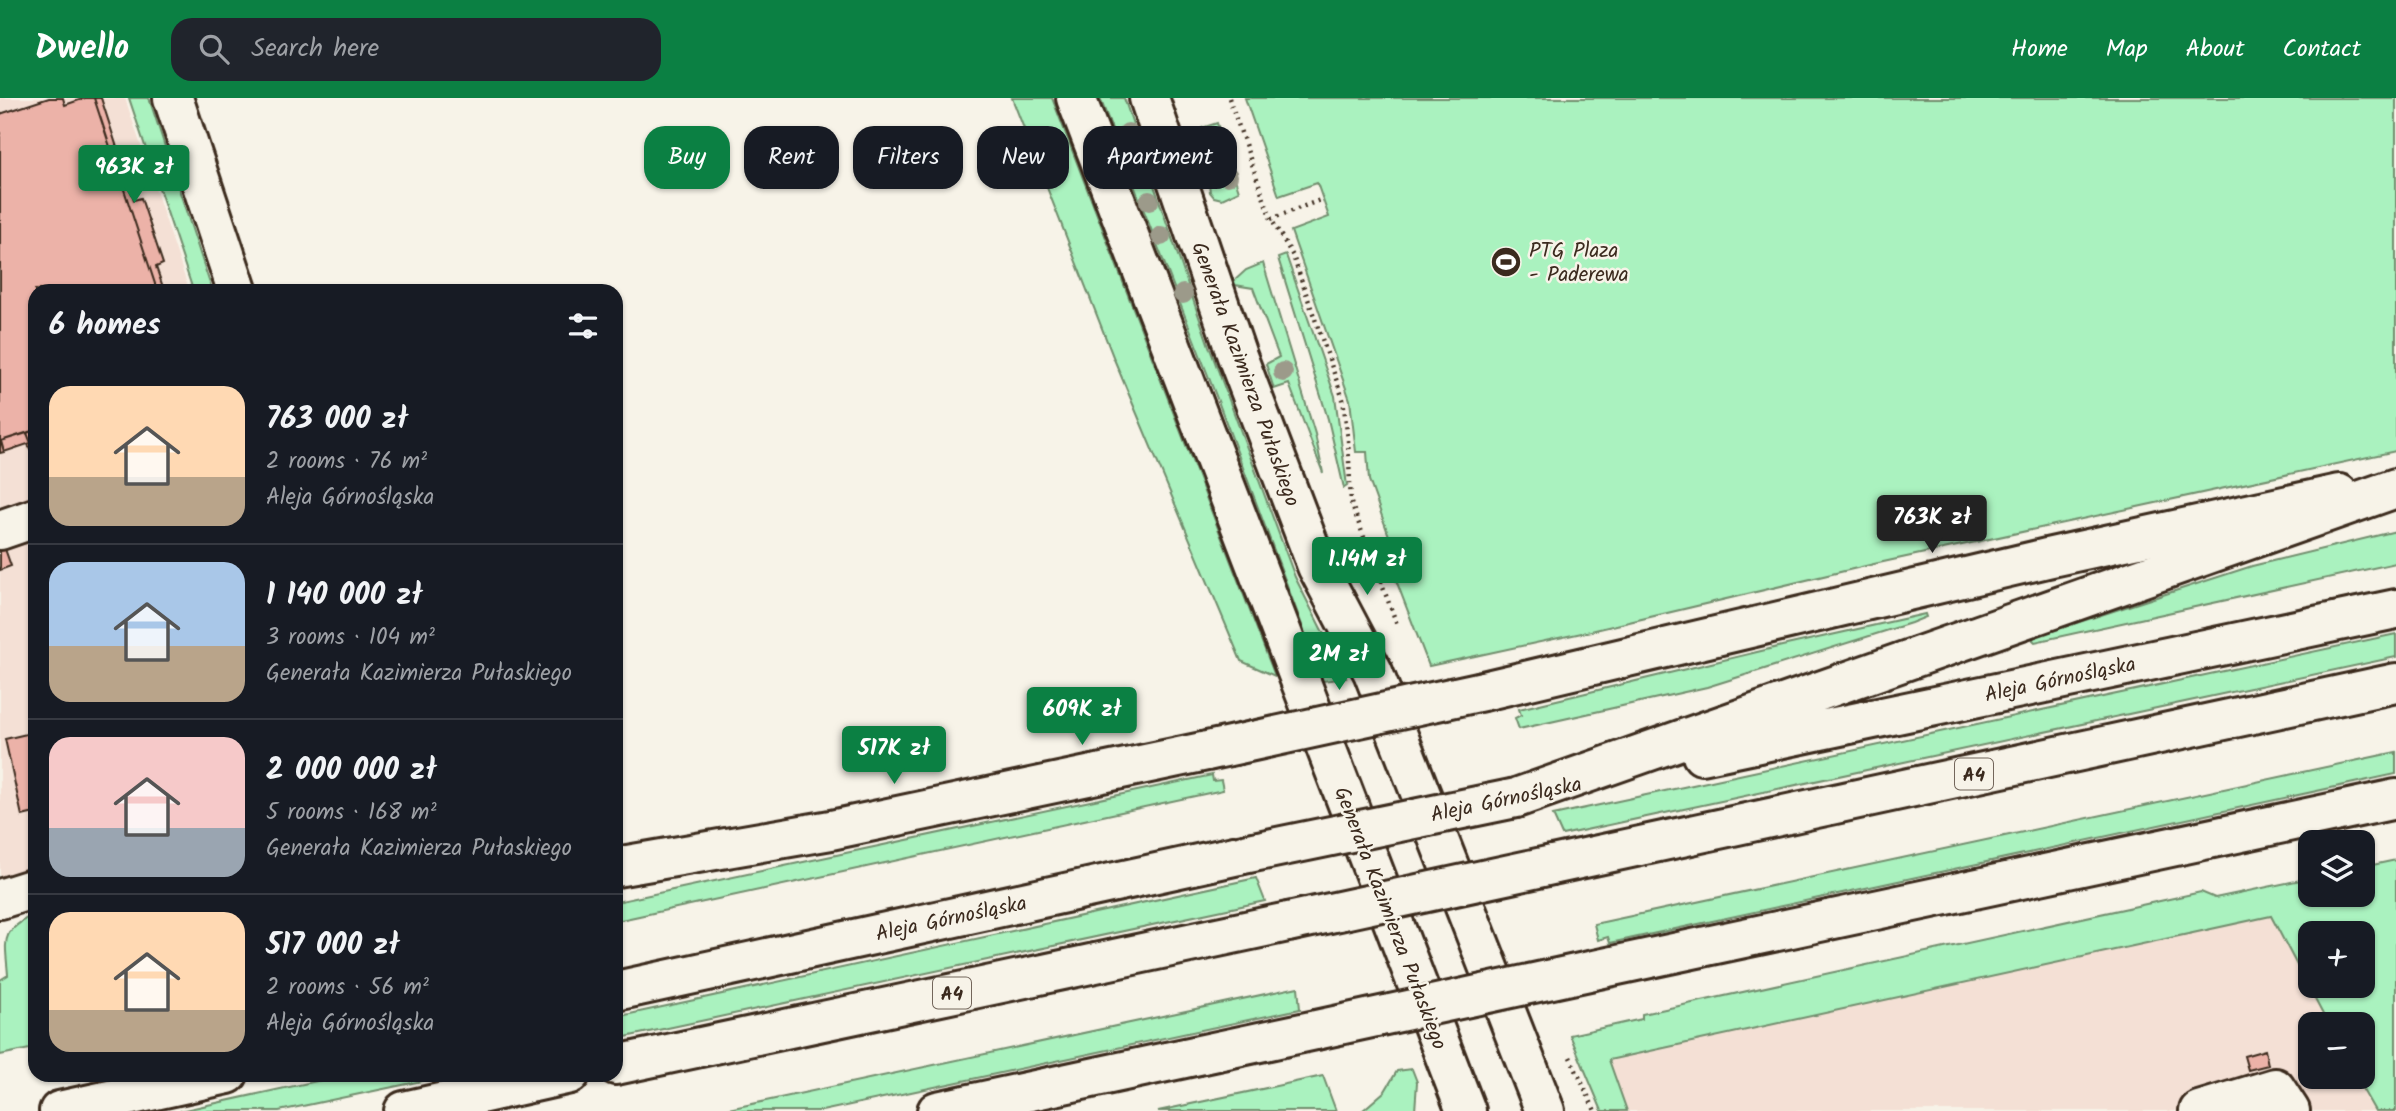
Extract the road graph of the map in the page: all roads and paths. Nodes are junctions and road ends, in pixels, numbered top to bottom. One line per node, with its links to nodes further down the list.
1 (173, 98): 7 (main road)
2 (1076, 98): 26 (main road, Generała Kazimierza Pułaskiego)
3 (1149, 98): 27 (main road, Generała Kazimierza Pułaskiego)
4 (1229, 98): 6 (path)
5 (1323, 199): 6 (path)
6 (1271, 219): 10 (path)
7 (235, 284)
8 (2396, 482): 17 (main road, bridge)
9 (2396, 488): 15 (main road)
10 (1351, 503)
11 (28, 520): 12 (main road)
12 (0, 530)
13 (2396, 609): 15 (main road, Aleja Górnośląska)
14 (2396, 683): 20 (main road, A4, bridge)
15 (1516, 797): 18 (main road, Aleja Górnośląska, bridge)
16 (2396, 799): 25 (main road, bridge)
17 (623, 866)
18 (623, 989)
19 (1563, 1049): 28 (path)
20 (623, 1064)
21 (192, 1082): 24 (main road)
22 (534, 1082): 23 (main road)
23 (415, 1108)
24 (60, 1111)
25 (937, 1111)
26 (1466, 1111)
27 (1545, 1111)
28 (1595, 1111)
29 (2199, 1111): 30 (main road)
30 (2290, 1111)

